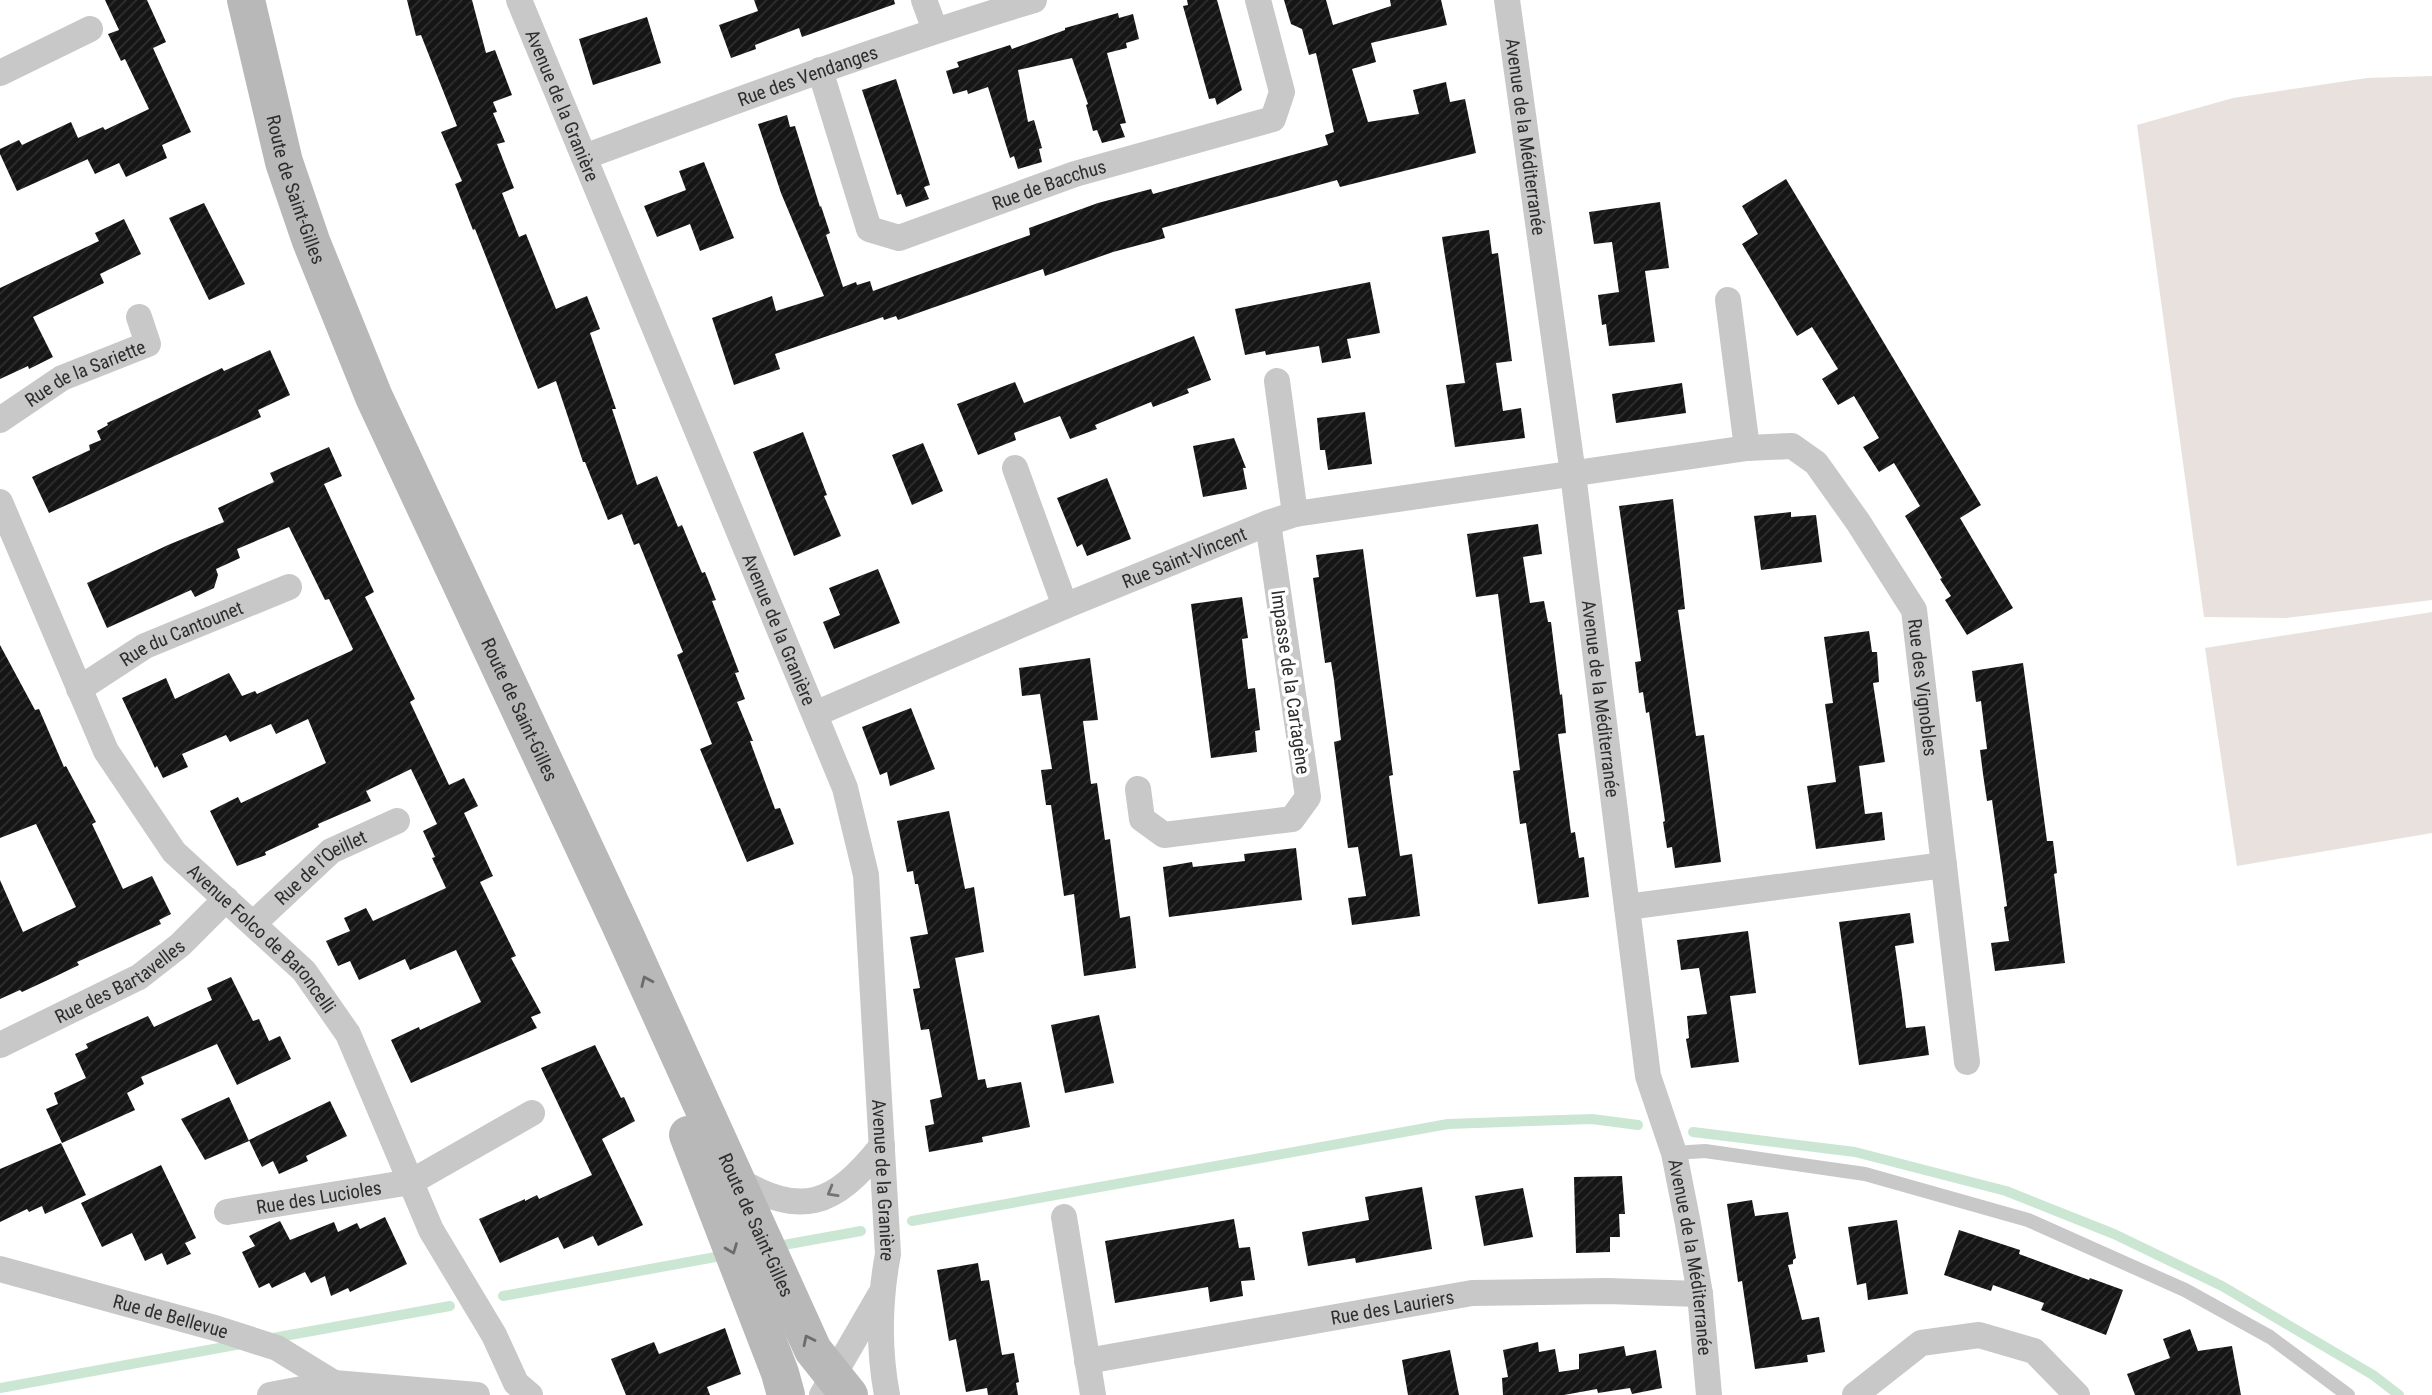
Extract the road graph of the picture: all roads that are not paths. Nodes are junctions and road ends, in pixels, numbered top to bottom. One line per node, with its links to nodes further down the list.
1 (229, 0): 51 (main road, Route de Saint-Gilles, one-way to 51)
2 (246, 0): 38 (main road, Route de Saint-Gilles, one-way to 2)
3 (519, 0): 12 (street, Avenue de la Granière)
4 (924, 0): 9 (street)
5 (1034, 0): 9 (street, Rue des Vendanges)
6 (1258, 0): 10 (street, Rue de Bacchus)
7 (1507, 0): 19 (street, Avenue de la Méditerranée)
8 (90, 29): 11 (street)
9 (935, 30): 10 (street, Rue des Vendanges)
10 (820, 70): 12 (street, Rue des Vendanges)
11 (0, 73)
12 (584, 157): 26 (street, Avenue de la Granière)
13 (1728, 300): 17 (street)
14 (139, 317): 16 (street, Rue de la Sariette)
15 (1277, 381): 21 (street)
16 (0, 420)
17 (1747, 447): 19 (street, Rue des Vignobles); 29 (street, Rue des Vignobles)
18 (1015, 468): 24 (street)
19 (1573, 474): 21 (street, Rue Saint-Vincent); 31 (street, Avenue de la Méditerranée)
20 (2, 512): 25 (street, Avenue Folco de Baroncelli)
21 (1294, 514): 22 (street, Rue Saint-Vincent)
22 (1268, 523): 24 (street, Rue Saint-Vincent); 27 (street, Impasse de la Cartagène)
23 (289, 587): 25 (street, Rue du Cantounet)
24 (1065, 606): 26 (street, Rue Saint-Vincent)
25 (79, 689): 30 (street, Avenue Folco de Baroncelli)
26 (815, 714): 36 (street, Avenue de la Granière)
27 (1138, 789)
28 (397, 821): 32 (street, Rue de l'Oeillet)
29 (1944, 865): 31 (street); 34 (street, Rue des Vignobles)
30 (226, 900): 32 (street, Avenue Folco de Baroncelli); 33 (street, Rue des Bartavelles)
31 (1627, 907): 37 (street, Avenue de la Méditerranée)
32 (253, 924): 39 (street, Avenue Folco de Baroncelli)
33 (0, 1045)
34 (1967, 1062)
35 (532, 1113): 39 (street)
36 (882, 1146): 38 (street, one-way to 38); 43 (street, Avenue de la Granière)
37 (1674, 1153): 44 (street, Avenue de la Méditerranée); 57 (lane)
38 (734, 1178): 47 (main road, Route de Saint-Gilles, one-way to 38)
39 (411, 1182): 40 (street, Rue des Lucioles); 48 (street, Avenue Folco de Baroncelli)
40 (227, 1212)
41 (1064, 1217): 45 (street)
42 (0, 1269): 46 (street, Rue de Bellevue)
43 (881, 1293): 47 (street, Avenue de la Granière); 52 (street, Avenue de la Granière)
44 (1700, 1294): 45 (street, Rue des Lauriers); 54 (street, Avenue de la Méditerranée)
45 (1087, 1361): 53 (street)
46 (334, 1383): 49 (street); 50 (street)
47 (835, 1388)
48 (513, 1391)
49 (270, 1395)
50 (477, 1395)
51 (786, 1395)
52 (887, 1395)
53 (1093, 1395)
54 (1709, 1395)
55 (1855, 1395): 56 (street)
56 (2077, 1395)
57 (2348, 1395)

